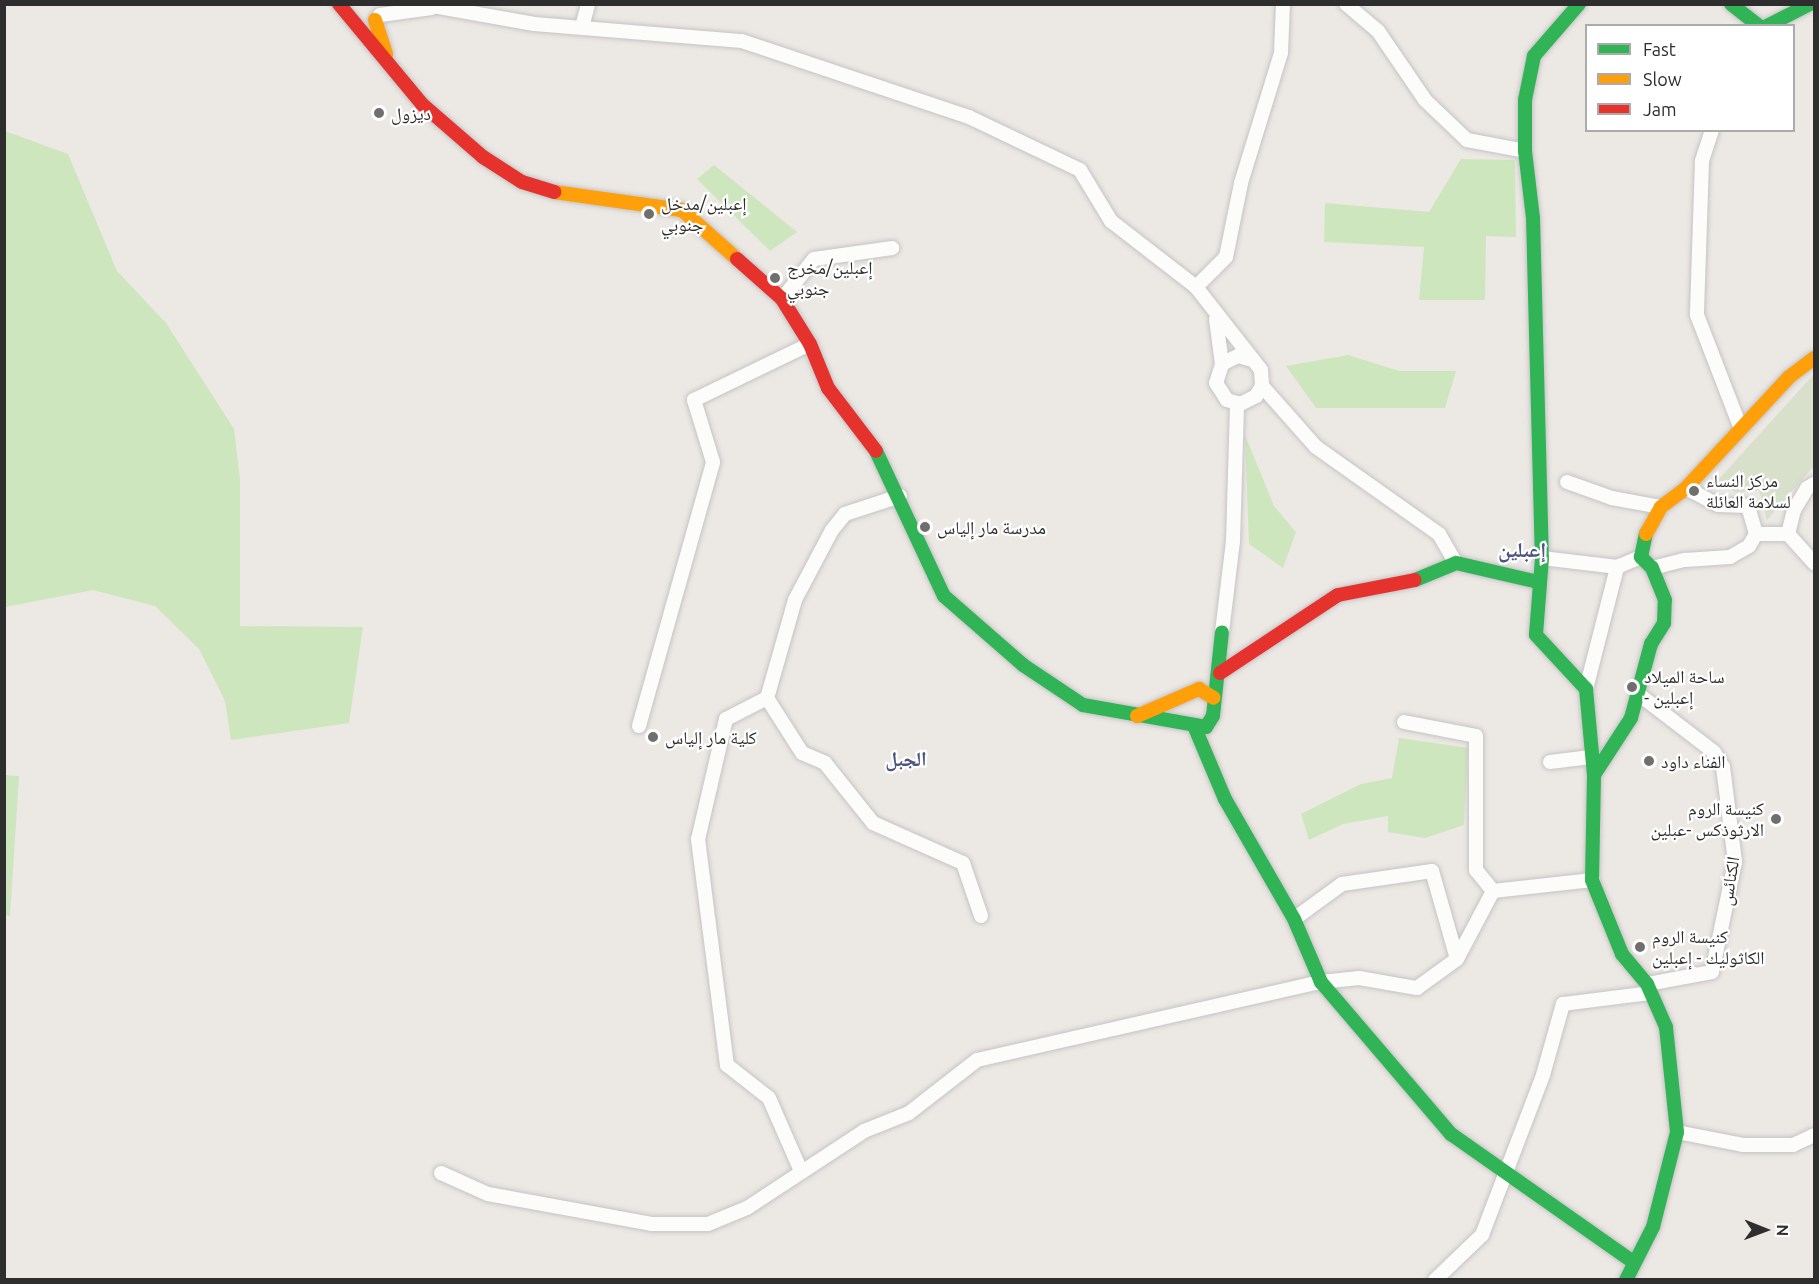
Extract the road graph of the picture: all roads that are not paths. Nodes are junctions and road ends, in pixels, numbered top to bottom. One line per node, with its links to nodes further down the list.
1 (339, 4): 10 (street)
2 (588, 4): 13 (street)
3 (1283, 4): 18 (street)
4 (1346, 4): 16 (street)
5 (1579, 4): 16 (street)
6 (1731, 4): 11 (street)
7 (1810, 4): 12 (street)
8 (428, 6): 9 (street); 13 (street)
9 (379, 13): 10 (street); 14 (street)
10 (354, 20): 14 (street)
11 (1756, 24)
12 (1771, 24)
13 (582, 27): 18 (street)
14 (392, 67): 19 (street)
15 (1711, 132): 27 (street)
16 (1526, 151): 36 (street)
17 (892, 248): 19 (street)
18 (1196, 287): 20 (street)
19 (782, 299): 21 (street)
20 (1214, 311): 23 (street); 24 (street)
21 (810, 344): 31 (street); 52 (street)
22 (1815, 358): 27 (street)
23 (1252, 360): 24 (street); 25 (street)
24 (1222, 364): 26 (street)
25 (1262, 386): 26 (street); 37 (street)
26 (1237, 403): 42 (street)
27 (1742, 429): 30 (street)
28 (1567, 482): 32 (street)
29 (1815, 484): 34 (street)
30 (1686, 488): 32 (street); 33 (street)
31 (900, 496): 47 (street); 49 (street)
32 (1661, 507): 35 (street)
33 (1756, 534): 34 (street); 40 (street)
34 (1788, 534): 38 (street)
35 (1641, 557): 39 (street); 40 (street)
36 (1542, 558): 39 (street); 41 (street)
37 (1456, 563): 41 (street); 43 (street)
38 (1815, 563)
39 (1617, 567): 44 (street)
40 (1652, 568): 46 (street)
41 (1538, 582): 44 (street)
42 (1222, 632): 43 (street); 45 (street)
43 (1220, 674): 48 (street)
44 (1586, 689): 54 (street)
45 (1193, 693): 48 (street); 49 (street); 53 (street)
46 (1637, 693): 57 (street); 64 (street, الكنائس)
47 (767, 698): 60 (street); 67 (street)
48 (1214, 698): 50 (street)
49 (1137, 716): 53 (street)
50 (1212, 720): 53 (street); 56 (street)
51 (1404, 722): 59 (street)
52 (639, 726)
53 (1193, 727): 56 (street)
54 (1589, 757): 55 (street); 57 (street)
55 (1550, 762)
56 (1211, 767): 61 (street)
57 (1594, 775): 58 (street)
58 (1592, 880): 59 (street); 64 (street)
59 (1493, 891): 62 (street)
60 (981, 916)
61 (1294, 920): 62 (street); 63 (street)
62 (1457, 959): 63 (street)
63 (1321, 982): 67 (street); 69 (street)
64 (1649, 988): 65 (street); 69 (street)
65 (1677, 1132): 66 (street); 70 (street)
66 (1815, 1135)
67 (800, 1169): 68 (street)
68 (441, 1173)
69 (1506, 1174): 70 (street); 71 (street)
70 (1632, 1261): 72 (street)
71 (1435, 1280)
72 (1626, 1280)

